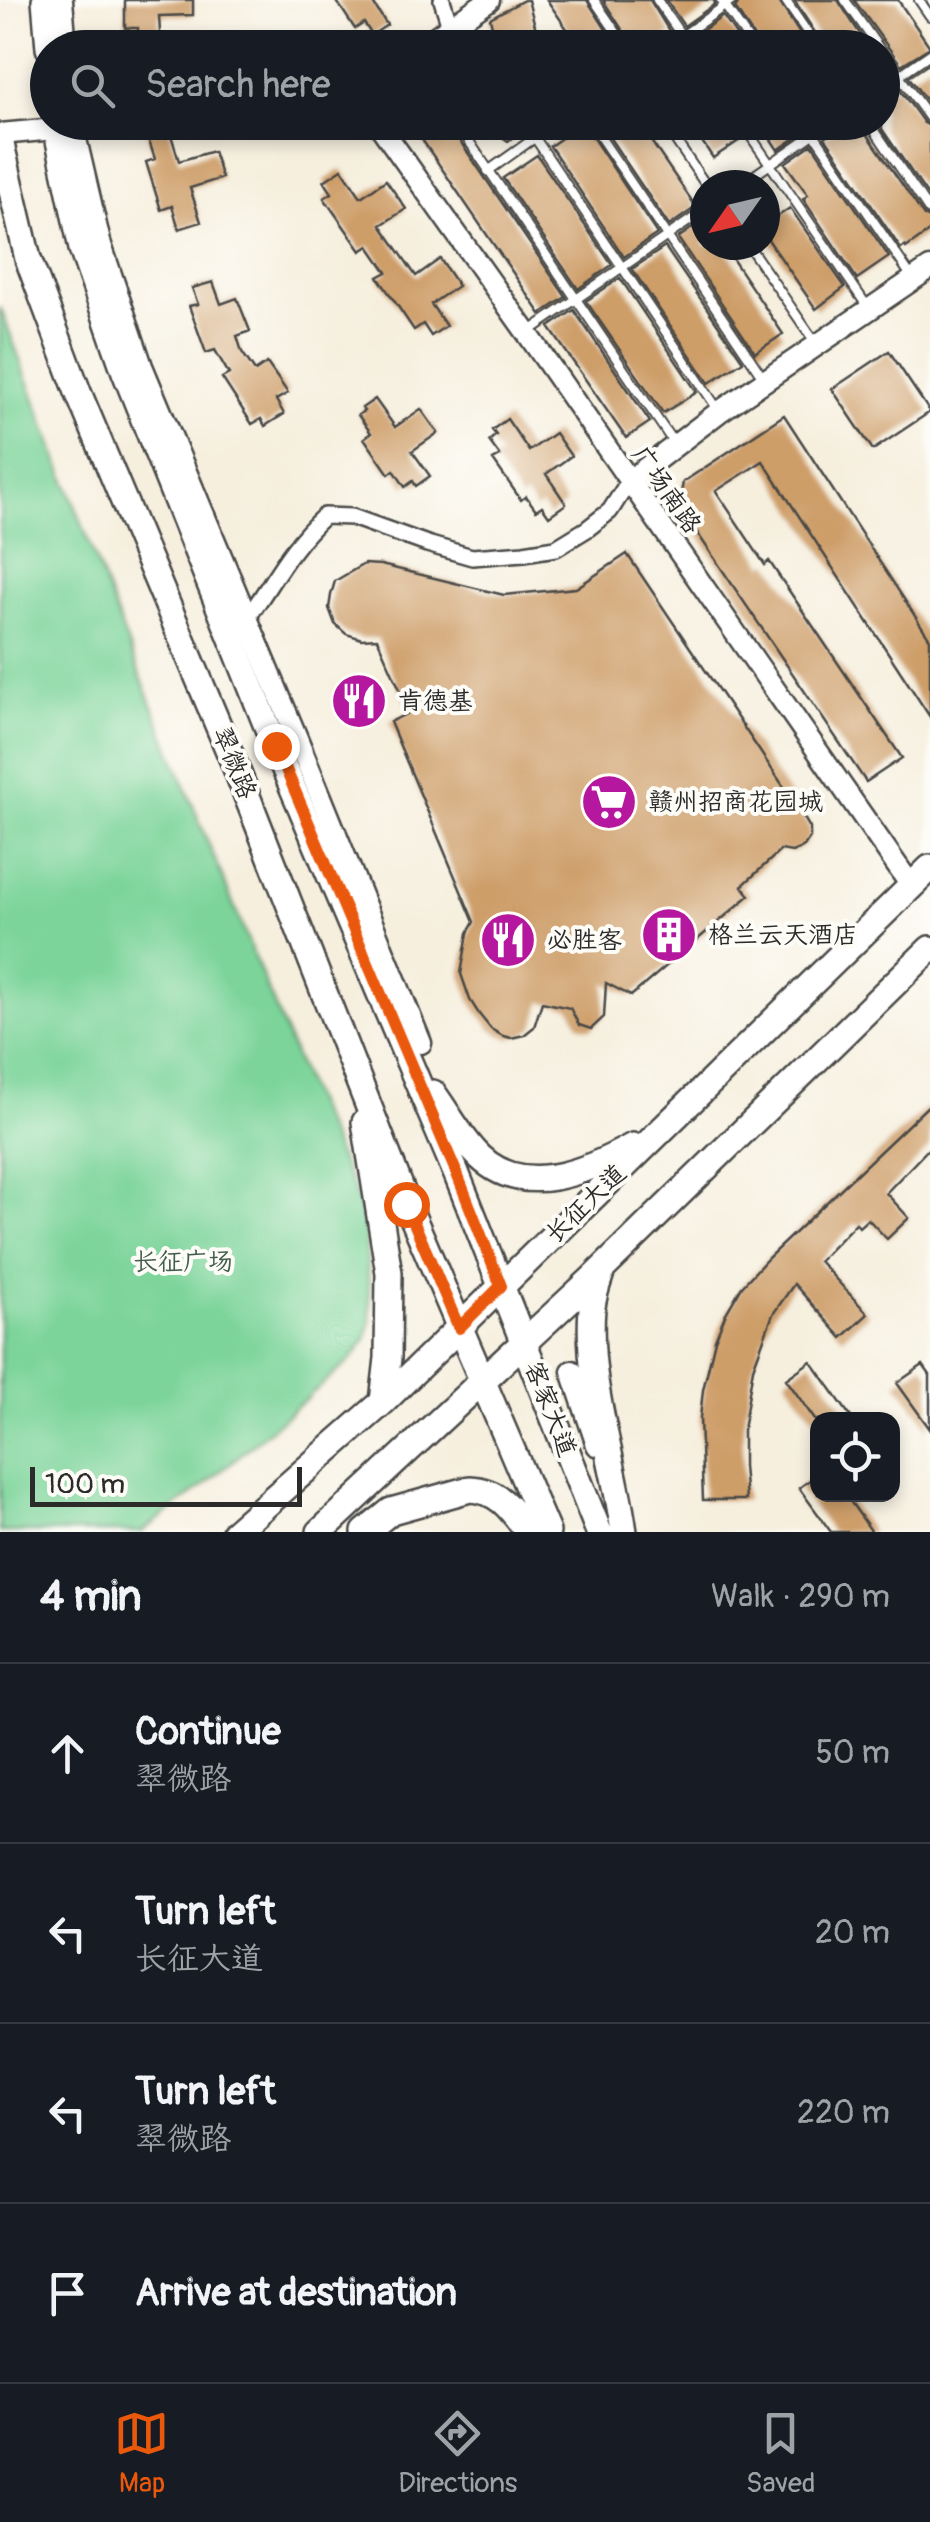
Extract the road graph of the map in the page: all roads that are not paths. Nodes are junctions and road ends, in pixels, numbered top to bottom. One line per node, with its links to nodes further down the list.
1 (45, 0): 13 (main road)
2 (62, 0): 14 (street)
3 (442, 0): 12 (street)
4 (489, 0): 12 (street)
5 (594, 0): 16 (lane)
6 (657, 0): 17 (lane)
7 (785, 0): 20 (lane)
8 (845, 0): 21 (lane)
9 (919, 0): 11 (lane)
10 (726, 2): 18 (lane); 19 (lane)
11 (930, 16)
12 (450, 26): 15 (street)
13 (48, 30)
14 (64, 30)
15 (444, 30)
16 (615, 30)
17 (678, 30)
18 (690, 30)
19 (743, 30)
20 (806, 30)
21 (867, 30)
22 (930, 54): 23 (lane)
23 (900, 74)
24 (900, 76): 25 (lane)
25 (930, 119)
26 (30, 131): 27 (street, 翠微路)
27 (0, 137): 62 (main road, 翠微路)
28 (64, 140): 57 (main road, 翠微路)
29 (390, 140): 51 (street, 广场南路)
30 (468, 140): 42 (lane)
31 (532, 140): 42 (lane)
32 (536, 140): 47 (lane)
33 (602, 140): 45 (lane)
34 (675, 140): 40 (lane)
35 (753, 140): 39 (lane)
36 (805, 140): 39 (lane)
37 (819, 140): 48 (lane)
38 (881, 140): 43 (lane)
39 (770, 165): 41 (lane); 50 (lane)
40 (696, 170)
41 (762, 170)
42 (488, 171): 49 (lane)
43 (930, 212)
44 (690, 220): 45 (lane)
45 (667, 236): 47 (lane); 53 (lane)
46 (758, 260): 52 (lane)
47 (622, 267): 49 (lane); 54 (lane)
48 (922, 274): 50 (street)
49 (576, 299): 51 (lane); 55 (lane)
50 (869, 310): 52 (street)
51 (527, 332): 56 (street, 广场南路)
52 (818, 346): 53 (street)
53 (766, 382): 54 (street)
54 (719, 412): 55 (street)
55 (676, 446): 56 (street)
56 (630, 482): 57 (street); 59 (street, 广场南路)
57 (239, 629): 61 (main road, 翠微路)
58 (930, 868): 59 (main road, 长征大道)
59 (912, 887): 63 (main road, 长征大道)
60 (929, 951): 64 (main road)
61 (413, 1049): 63 (main road); 65 (main road, 翠微路)
62 (360, 1082): 66 (main road, 翠微路); 70 (main road)
63 (660, 1132): 65 (main road, 长征大道)
64 (602, 1270): 67 (main road); 72 (main road)
65 (501, 1286): 66 (main road, 长征大道); 67 (main road, 客家大道)
66 (459, 1328): 69 (main road, 翠微路); 70 (main road, 长征大道)
67 (524, 1344): 69 (main road); 79 (main road, 客家大道)
68 (572, 1371): 72 (street)
69 (482, 1382): 71 (main road); 78 (main road, 客家大道)
70 (384, 1402): 73 (main road, 长征大道)
71 (358, 1498): 74 (main road); 75 (main road)
72 (625, 1527)
73 (232, 1530)
74 (320, 1532)
75 (346, 1532)
76 (365, 1532): 77 (main road)
77 (528, 1532)
78 (547, 1532)
79 (598, 1532)

